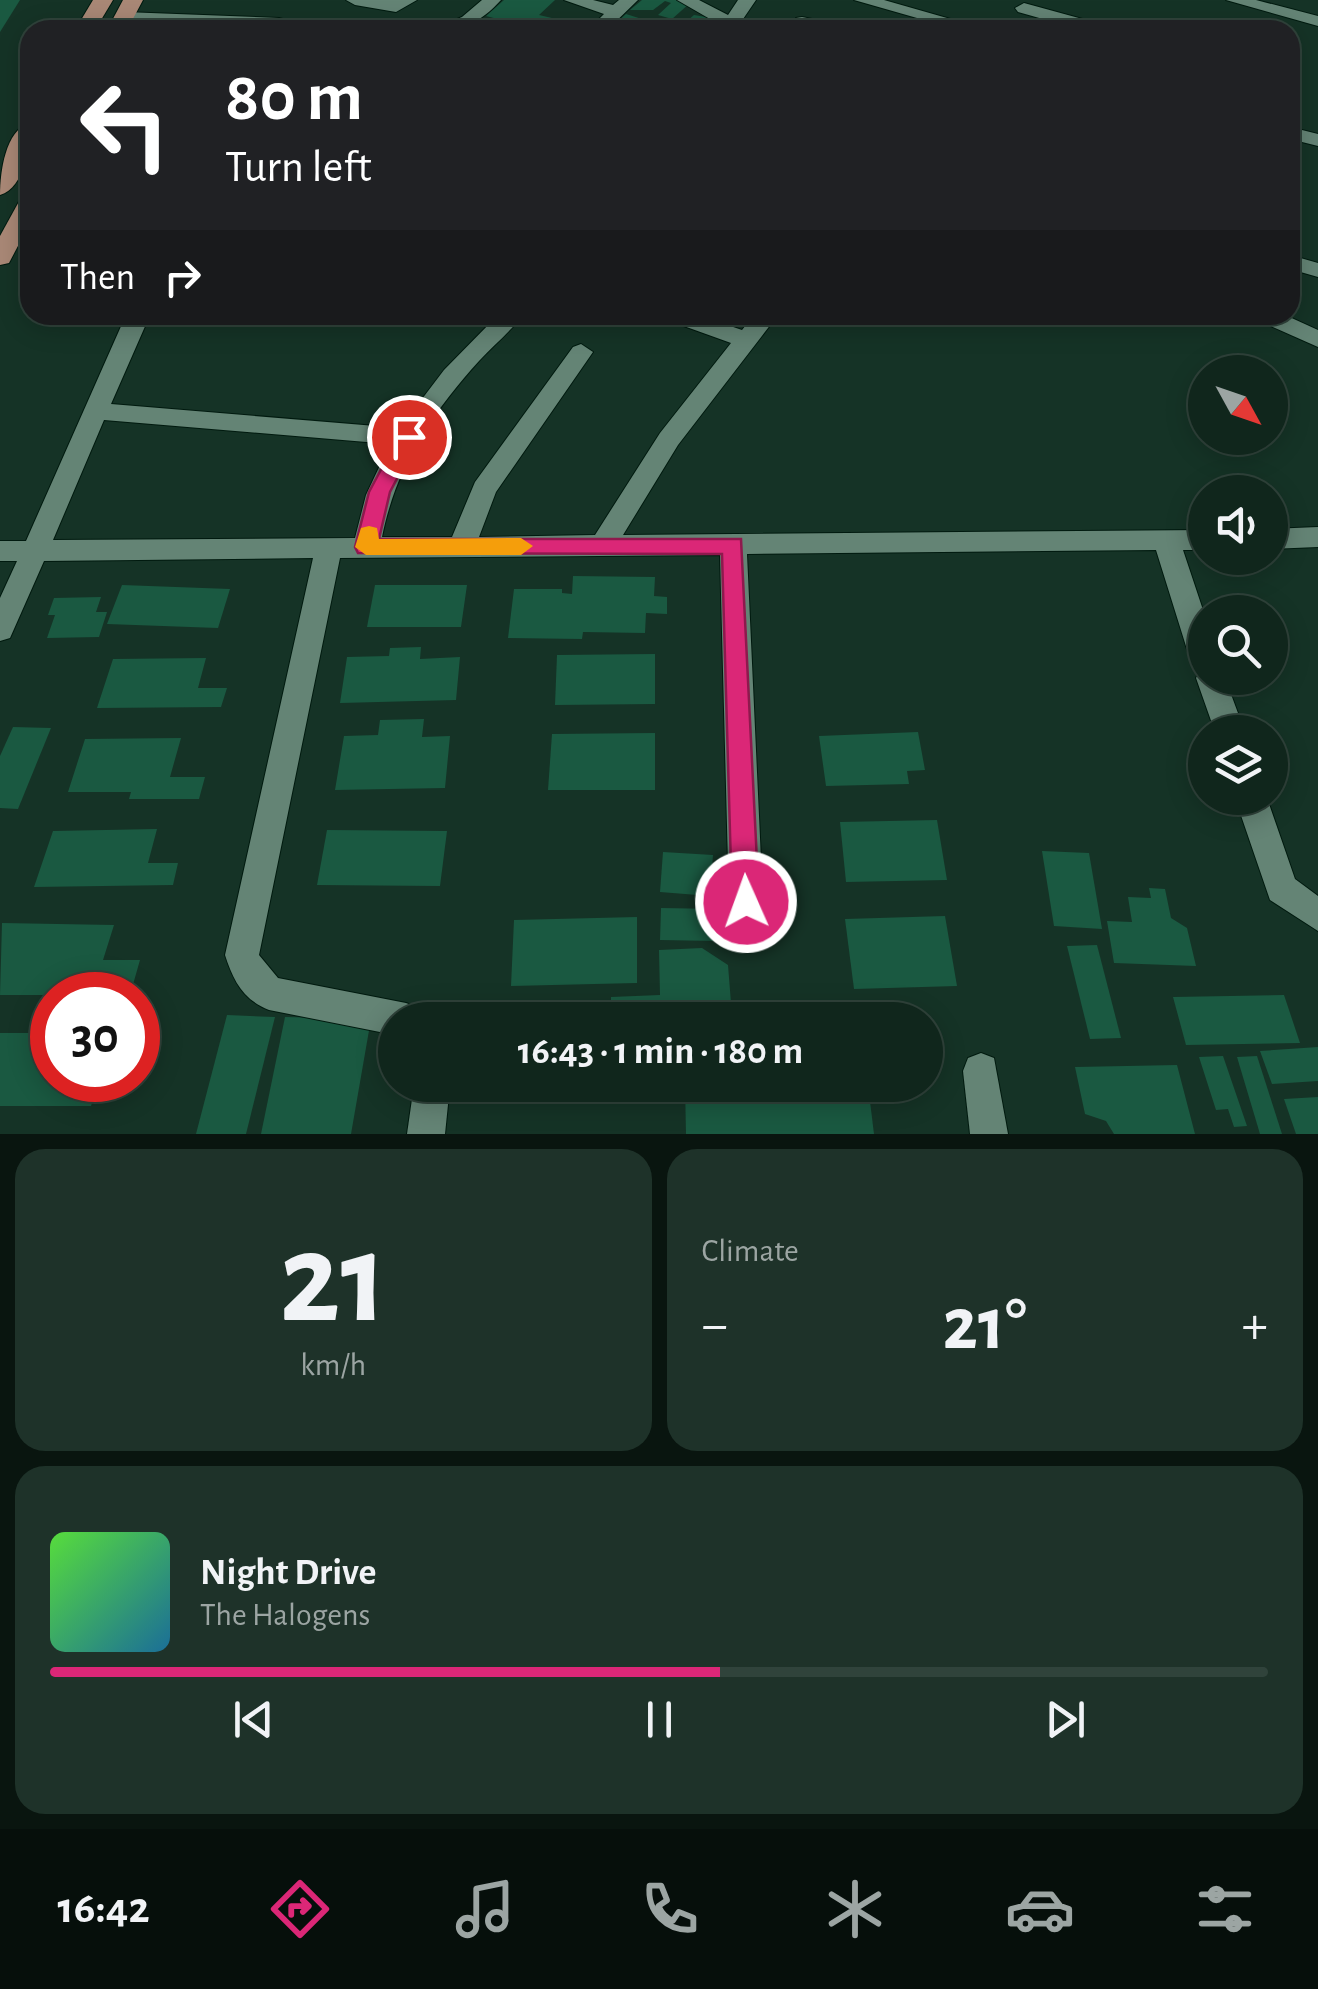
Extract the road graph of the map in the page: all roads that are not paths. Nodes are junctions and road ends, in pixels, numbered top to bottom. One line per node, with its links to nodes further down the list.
1 (355, 0): 2 (street)
2 (408, 0)
3 (492, 0): 13 (street)
4 (573, 0): 9 (street)
5 (686, 0): 14 (street)
6 (864, 0): 15 (street)
7 (1235, 0): 11 (street)
8 (1022, 3): 16 (street)
9 (622, 6)
10 (125, 16): 12 (street)
11 (1315, 17)
12 (186, 20)
13 (469, 20)
14 (725, 20)
15 (941, 20)
16 (1072, 20)
17 (20, 149): 18 (main road)
18 (0, 188)
19 (20, 220): 20 (main road)
20 (0, 258)
21 (134, 325): 29 (street)
22 (501, 325): 30 (street)
23 (703, 325): 27 (street)
24 (758, 325): 27 (street)
25 (1287, 325): 26 (street)
26 (1318, 339)
27 (746, 340): 37 (street)
28 (581, 352): 39 (street)
29 (98, 411): 30 (street); 41 (street)
30 (409, 437): 38 (street)
31 (1288, 538): 32 (street)
32 (1318, 538)
33 (1188, 540): 34 (street)
34 (1166, 541): 35 (street); 42 (street)
35 (733, 545): 37 (street); 45 (street)
36 (328, 546): 38 (street); 41 (street); 47 (street)
37 (602, 546): 39 (street)
38 (366, 547): 39 (street)
39 (461, 547)
40 (0, 551): 41 (street)
41 (32, 551): 43 (street)
42 (1188, 608)
43 (0, 630)
44 (1258, 815): 46 (street)
45 (746, 902)
46 (1318, 914)
47 (378, 1014)
48 (981, 1071): 51 (street)
49 (430, 1102): 50 (street)
50 (426, 1134)
51 (989, 1134)

